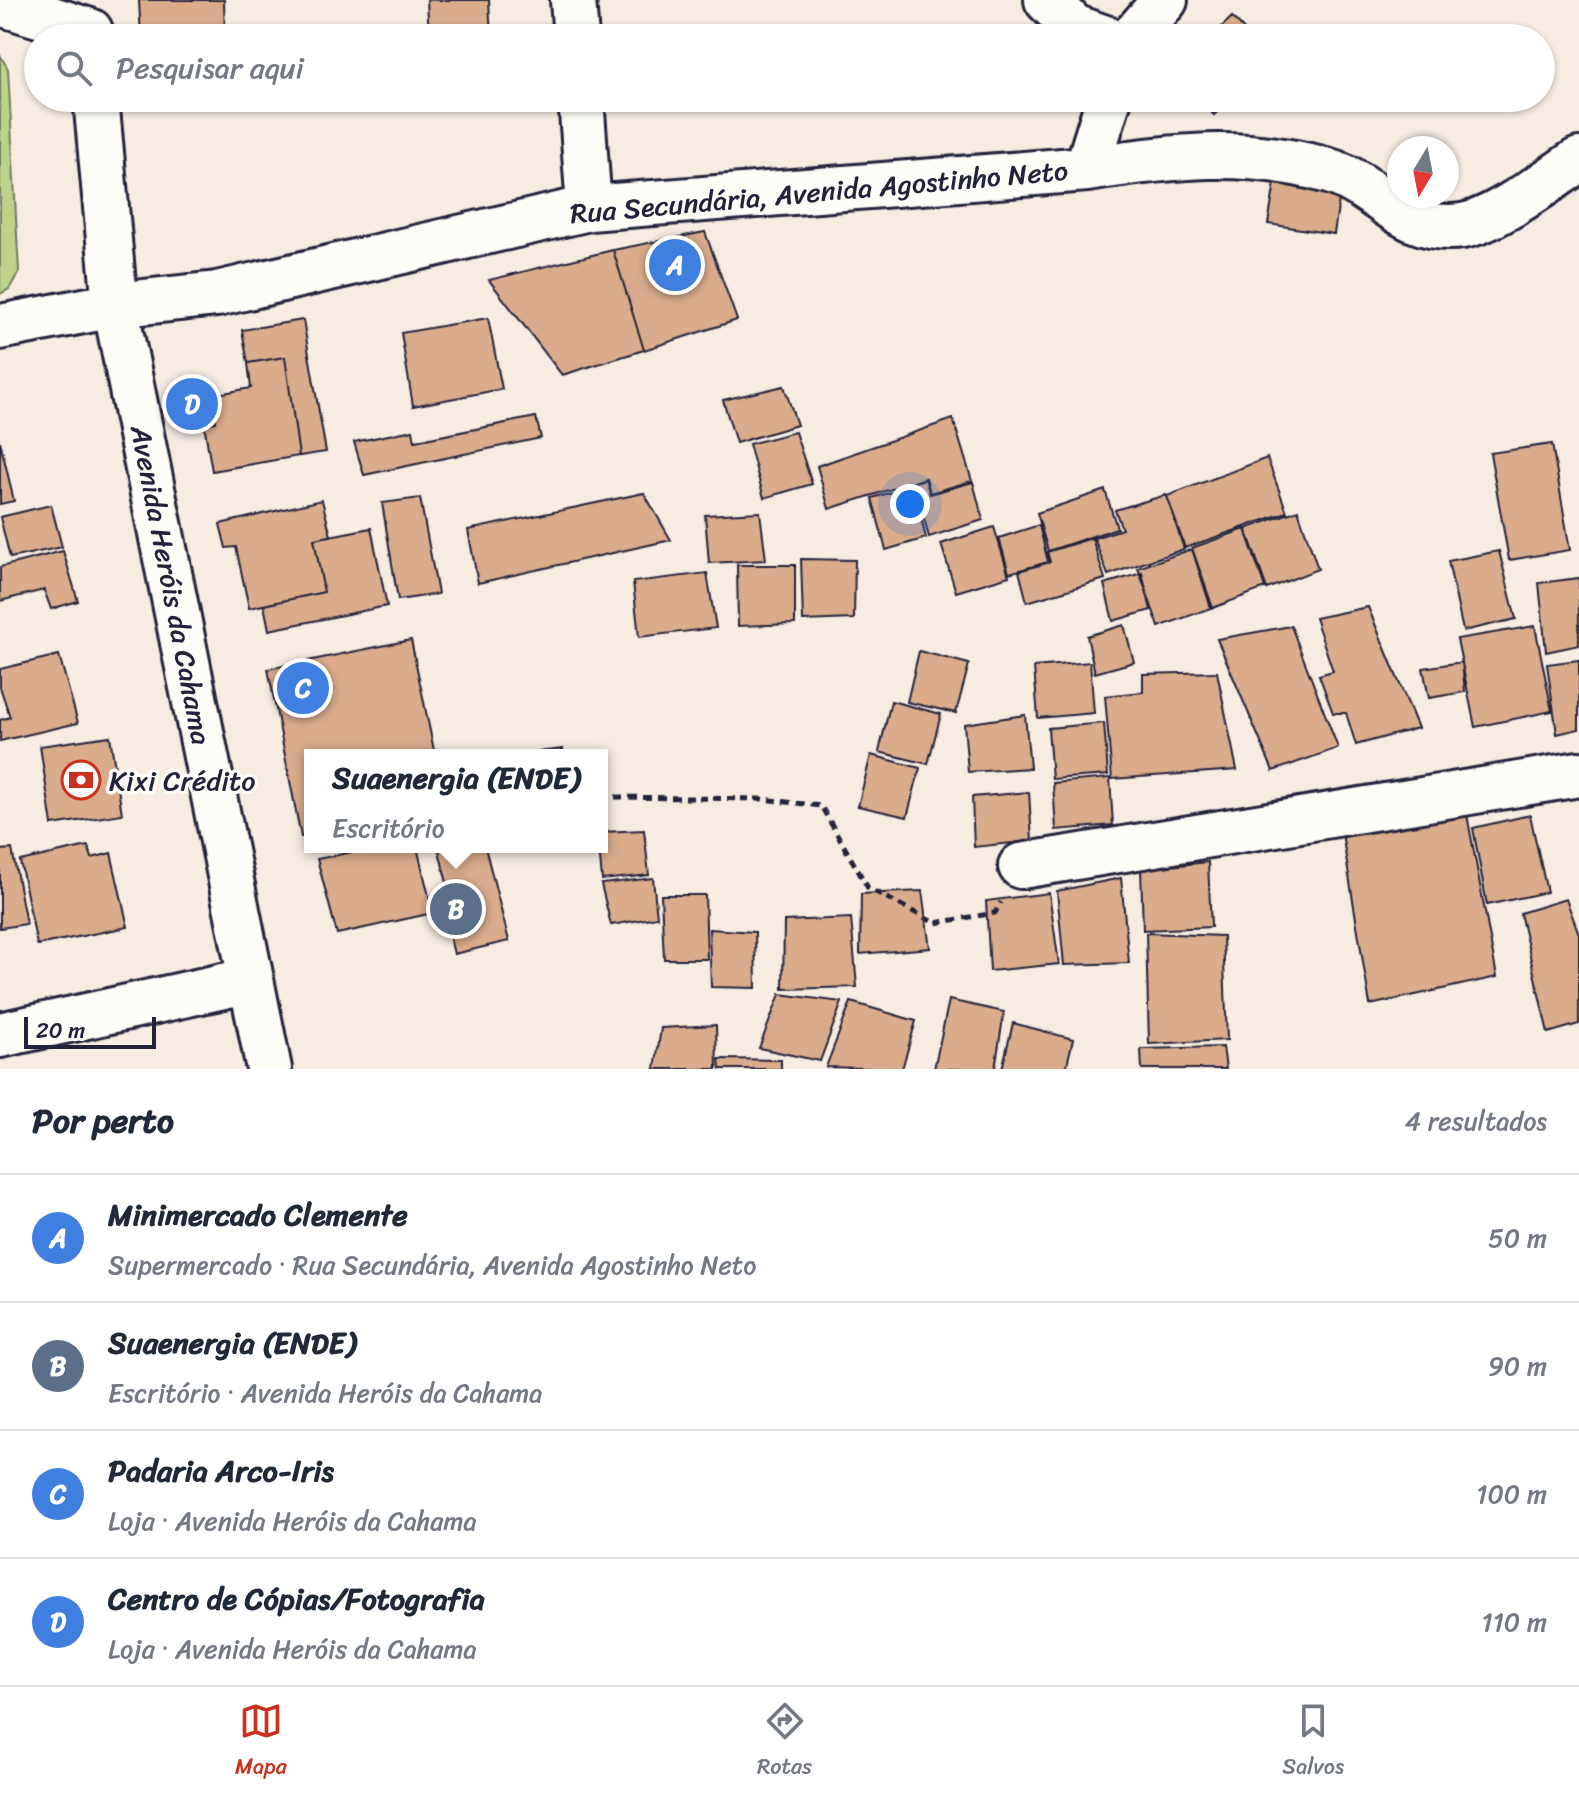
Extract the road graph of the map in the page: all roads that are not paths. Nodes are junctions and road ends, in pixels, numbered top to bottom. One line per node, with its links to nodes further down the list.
1 (573, 0): 6 (street)
2 (1047, 0): 7 (street)
3 (1165, 0): 8 (street)
4 (0, 3): 5 (street)
5 (89, 23)
6 (575, 24)
7 (1071, 24)
8 (1144, 24)
9 (97, 112): 15 (street, Avenida Heróis da Cahama)
10 (582, 112): 14 (street)
11 (1105, 112): 13 (street)
12 (1579, 160): 13 (street, Rua Secundária, Avenida Agostinho Neto)
13 (1087, 169): 14 (street, Rua Secundária, Avenida Agostinho Neto)
14 (589, 208): 15 (street, Rua Secundária, Avenida Agostinho Neto)
15 (115, 305): 16 (street, Rua Secundária, Avenida Agostinho Neto); 19 (street, Avenida Heróis da Cahama)
16 (0, 327)
17 (1579, 774): 18 (street)
18 (1021, 866)
19 (251, 980): 20 (street); 21 (street, Avenida Heróis da Cahama)
20 (0, 1035)
21 (269, 1069)

